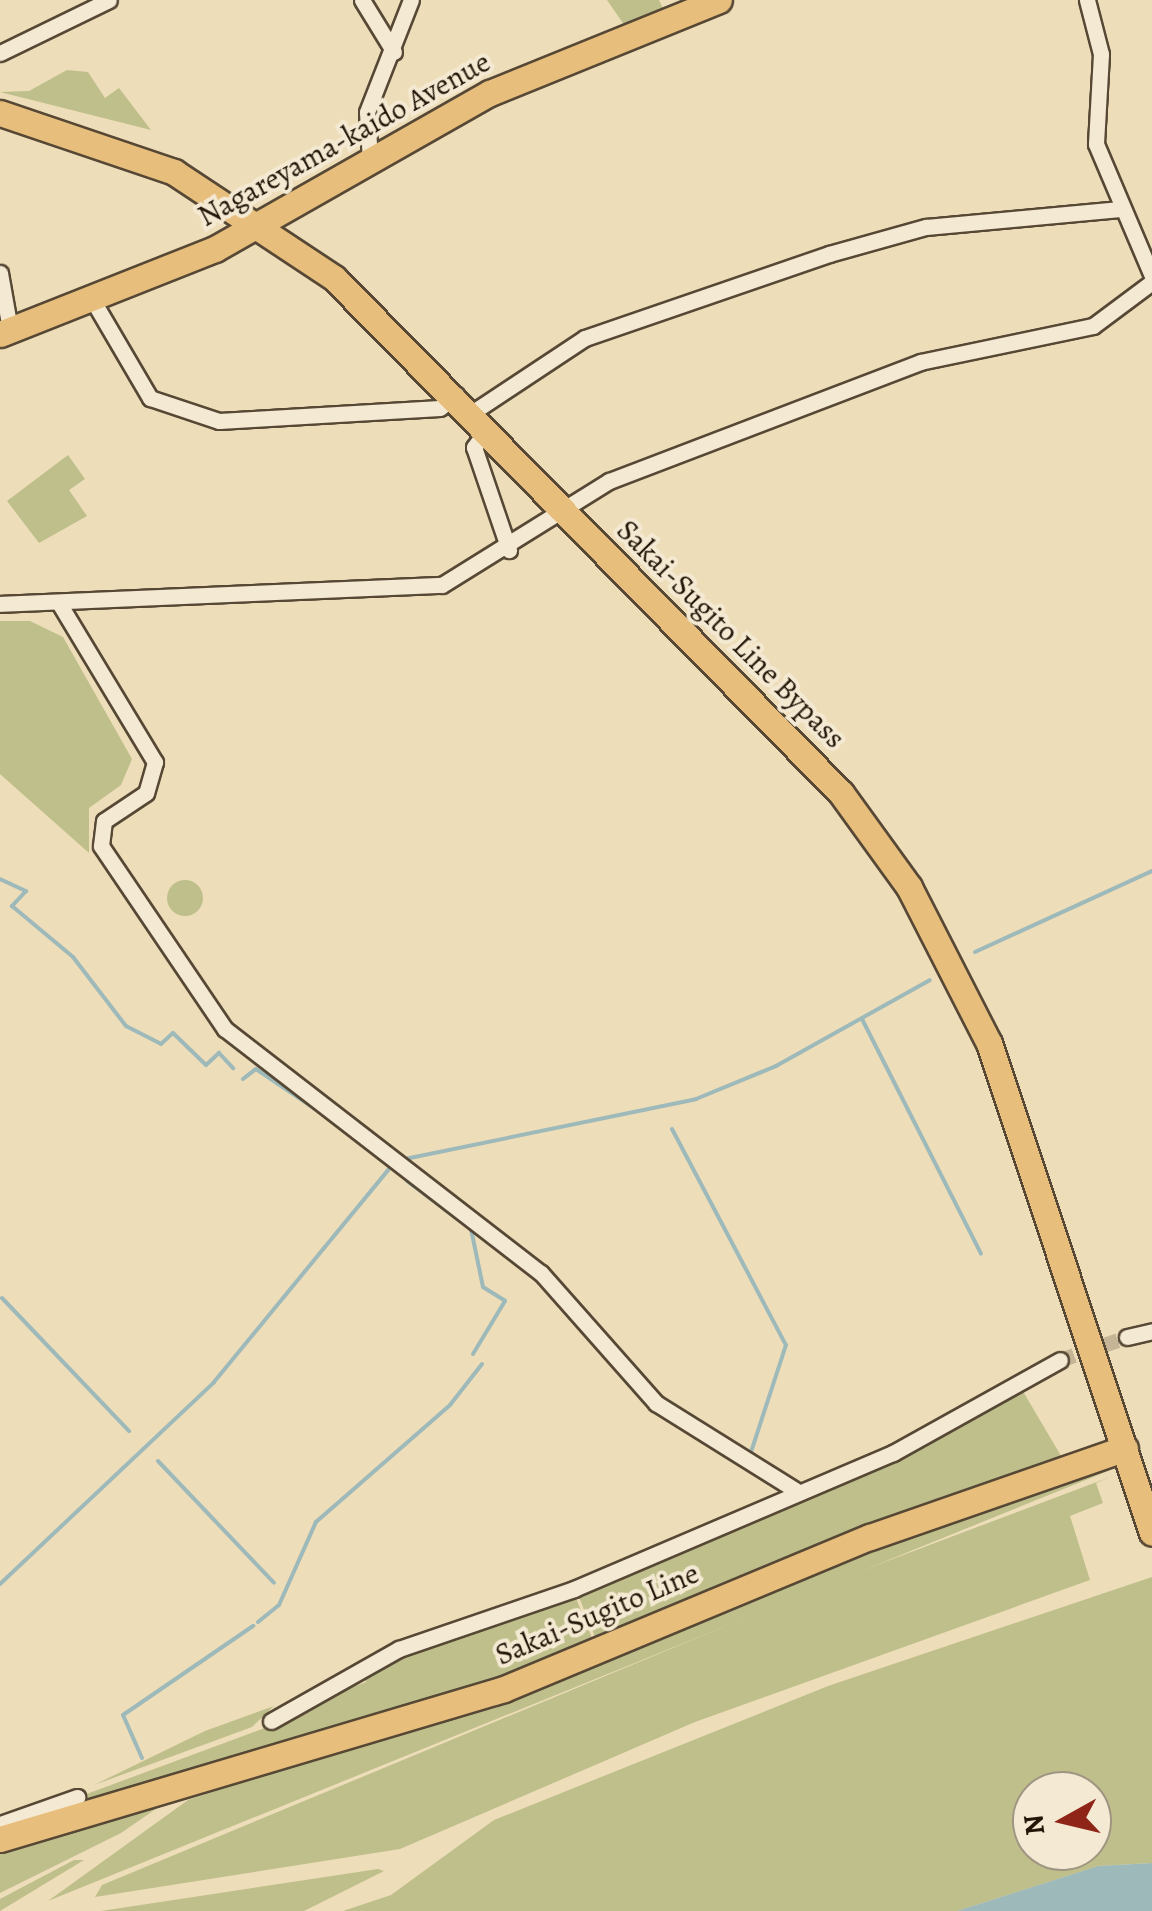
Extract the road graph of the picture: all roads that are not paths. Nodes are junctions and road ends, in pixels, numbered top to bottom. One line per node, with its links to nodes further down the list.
1 (109, 0): 7 (street)
2 (362, 0): 6 (street)
3 (411, 0): 6 (street)
4 (719, 0): 9 (main road, Nagareyama-kaido Avenue)
5 (1087, 0): 10 (street)
6 (394, 52): 9 (street)
7 (0, 53)
8 (0, 113): 11 (main road, Sakai-Sugito Line Bypass)
9 (370, 160): 11 (main road, Nagareyama-kaido Avenue)
10 (1120, 209): 13 (street); 16 (street)
11 (261, 224): 14 (main road, Nagareyama-kaido Avenue); 16 (main road, Sakai-Sugito Line Bypass)
12 (0, 274): 15 (street)
13 (1152, 279): 17 (street)
14 (92, 299): 15 (main road, Nagareyama-kaido Avenue); 16 (street)
15 (5, 332)
16 (472, 412): 17 (main road, Sakai-Sugito Line Bypass); 18 (street)
17 (558, 507): 18 (street); 24 (main road, Sakai-Sugito Line Bypass)
18 (509, 550): 19 (street)
19 (60, 603): 20 (street); 25 (street)
20 (0, 604)
21 (1152, 1332): 22 (street)
22 (1127, 1337)
23 (1060, 1360): 25 (street)
24 (1125, 1448): 26 (main road); 30 (main road, Sakai-Sugito Line)
25 (795, 1490): 27 (street)
26 (1152, 1533)
27 (271, 1721)
28 (77, 1798): 29 (street)
29 (0, 1824)
30 (0, 1839)

